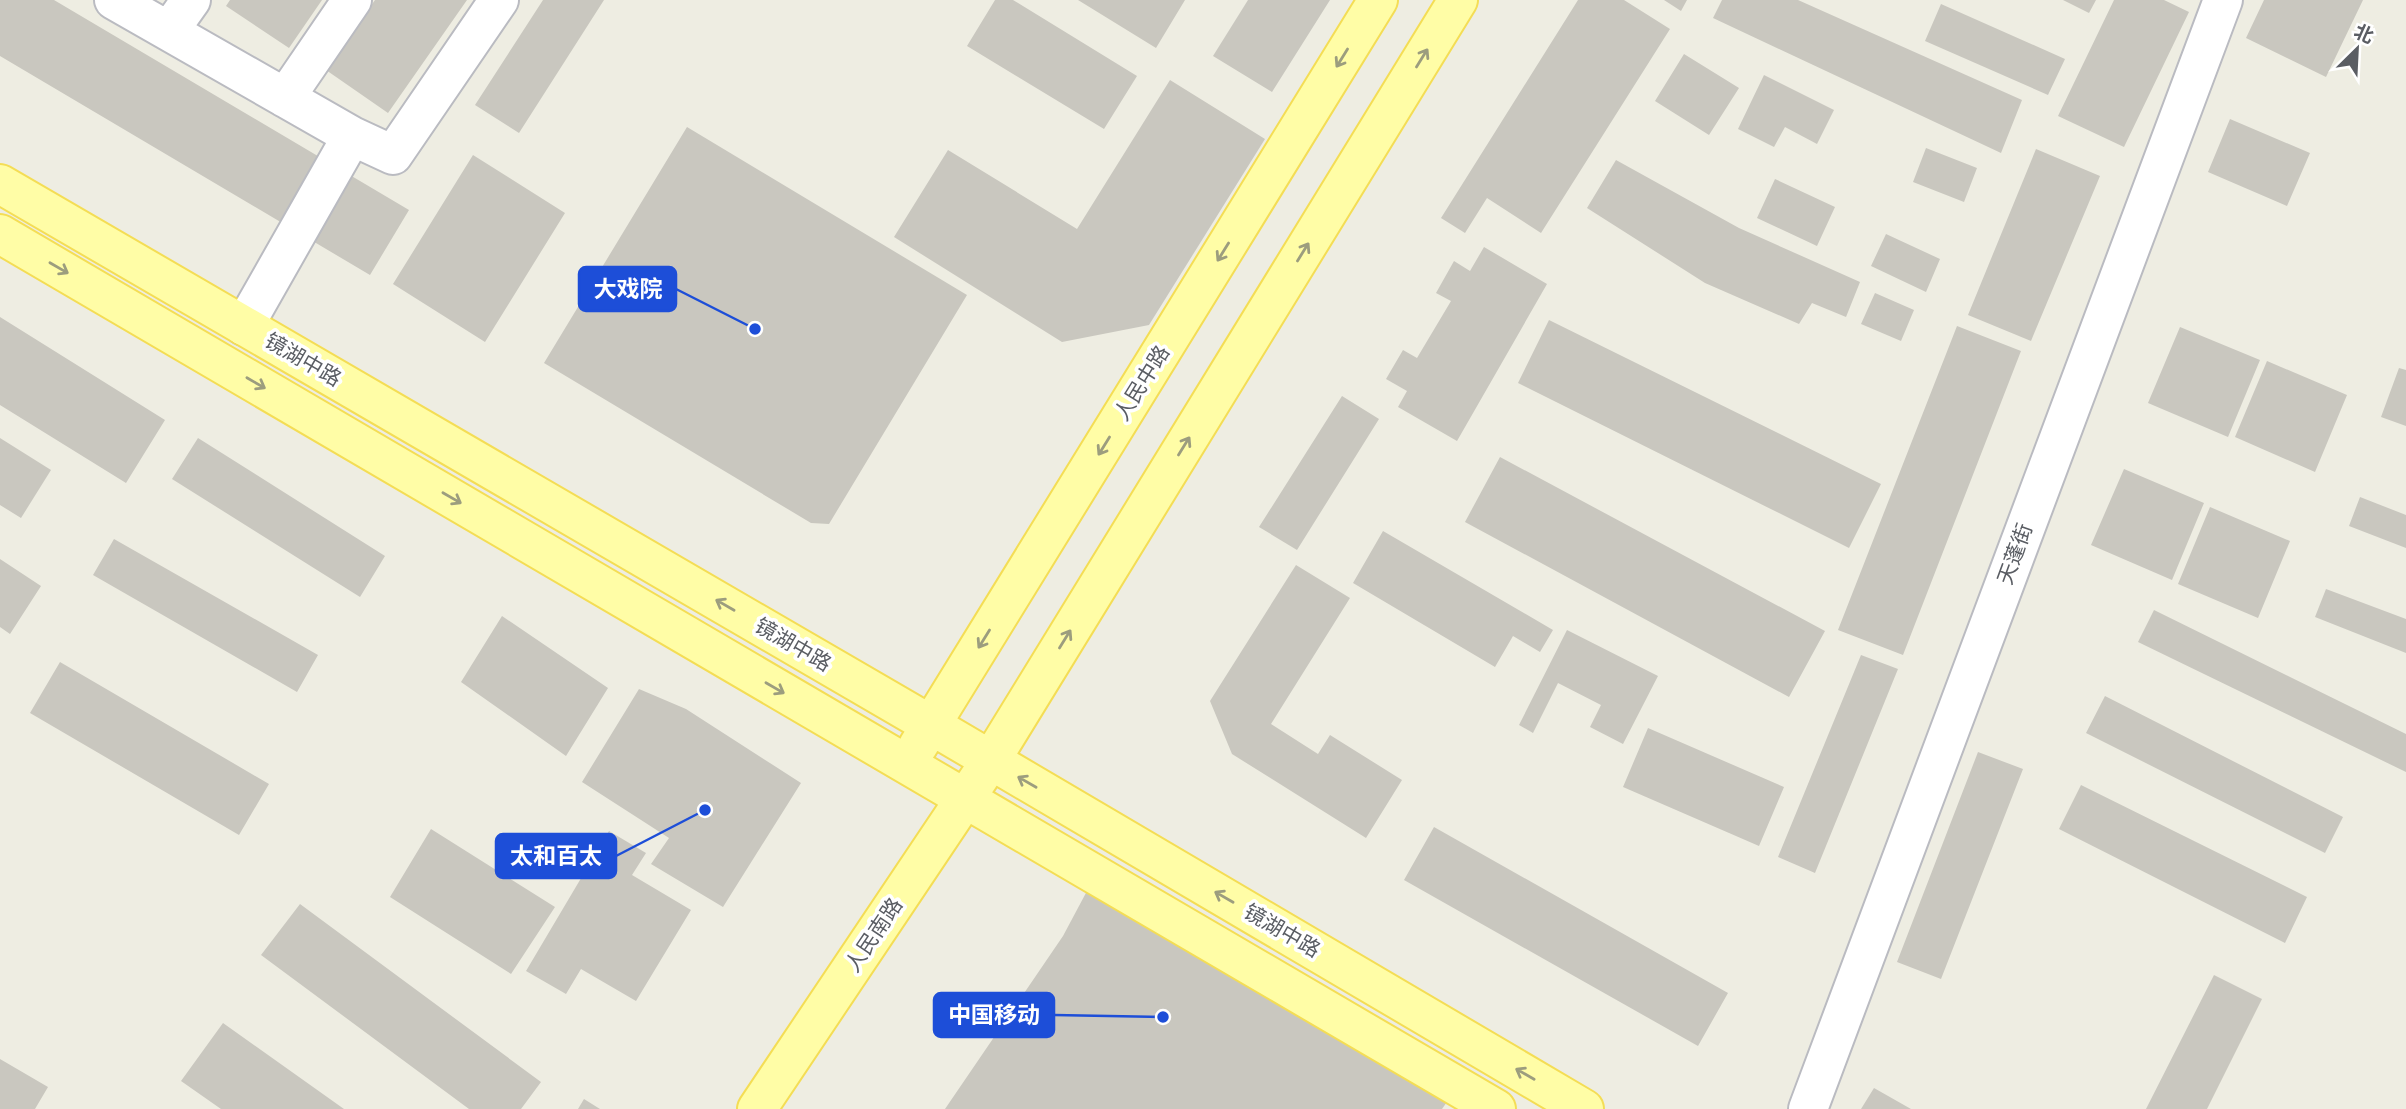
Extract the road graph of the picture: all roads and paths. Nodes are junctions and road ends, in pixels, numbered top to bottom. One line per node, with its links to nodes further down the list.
1 (114, 0): 8 (street)
2 (191, 0): 8 (street)
3 (352, 0): 9 (street)
4 (499, 0): 10 (street)
5 (1378, 0): 14 (main road, 人民中路, one-way to 14)
6 (1458, 0): 15 (main road, one-way to 6)
7 (2223, 0): 21 (street, 天蓬街)
8 (169, 31): 9 (street)
9 (285, 98): 10 (street)
10 (352, 136): 13 (street)
11 (0, 184): 13 (main road, 镜湖中路)
12 (0, 234): 16 (main road, 镜湖中路, one-way to 16)
13 (244, 326): 14 (main road, 镜湖中路, one-way to 13)
14 (931, 725): 15 (main road, 镜湖中路); 16 (main road, 人民中路)
15 (991, 760): 17 (main road, 人民南路); 20 (main road, 镜湖中路, one-way to 15)
16 (907, 765): 17 (main road, 镜湖中路)
17 (965, 799): 18 (main road, 人民南路); 19 (main road, 镜湖中路)
18 (757, 1109)
19 (1496, 1109)
20 (1584, 1109)
21 (1808, 1109)

